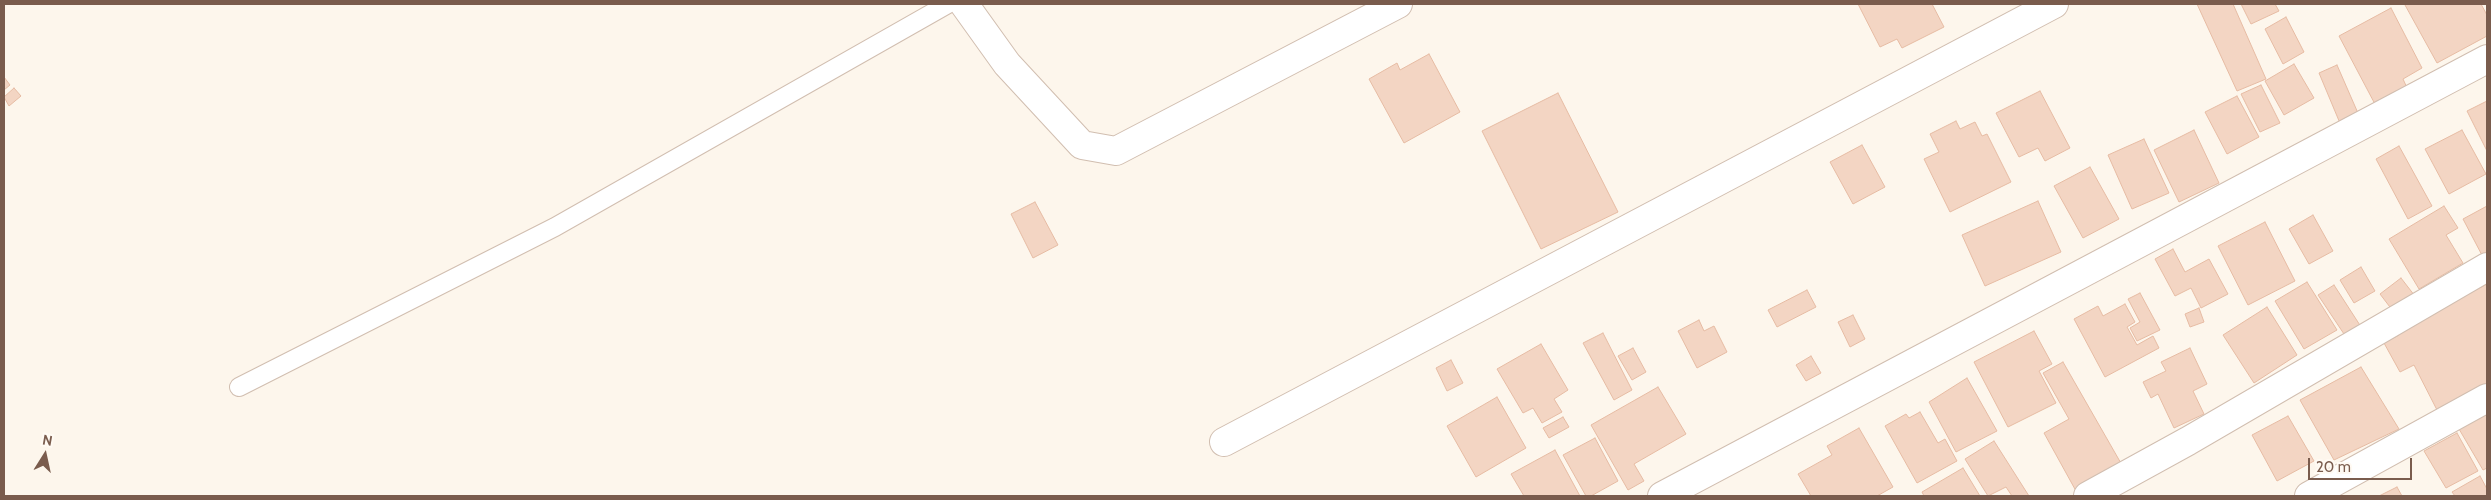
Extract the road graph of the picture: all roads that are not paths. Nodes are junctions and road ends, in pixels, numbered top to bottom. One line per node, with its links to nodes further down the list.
1 (948, 4): 7 (lane)
2 (964, 4): 3 (street)
3 (1398, 4)
4 (2054, 4): 9 (street)
5 (2487, 59): 10 (street)
6 (2487, 267): 11 (street)
7 (239, 387)
8 (2487, 398): 12 (street)
9 (1224, 442)
10 (1662, 496)
11 (2088, 496)
12 (2310, 496)

